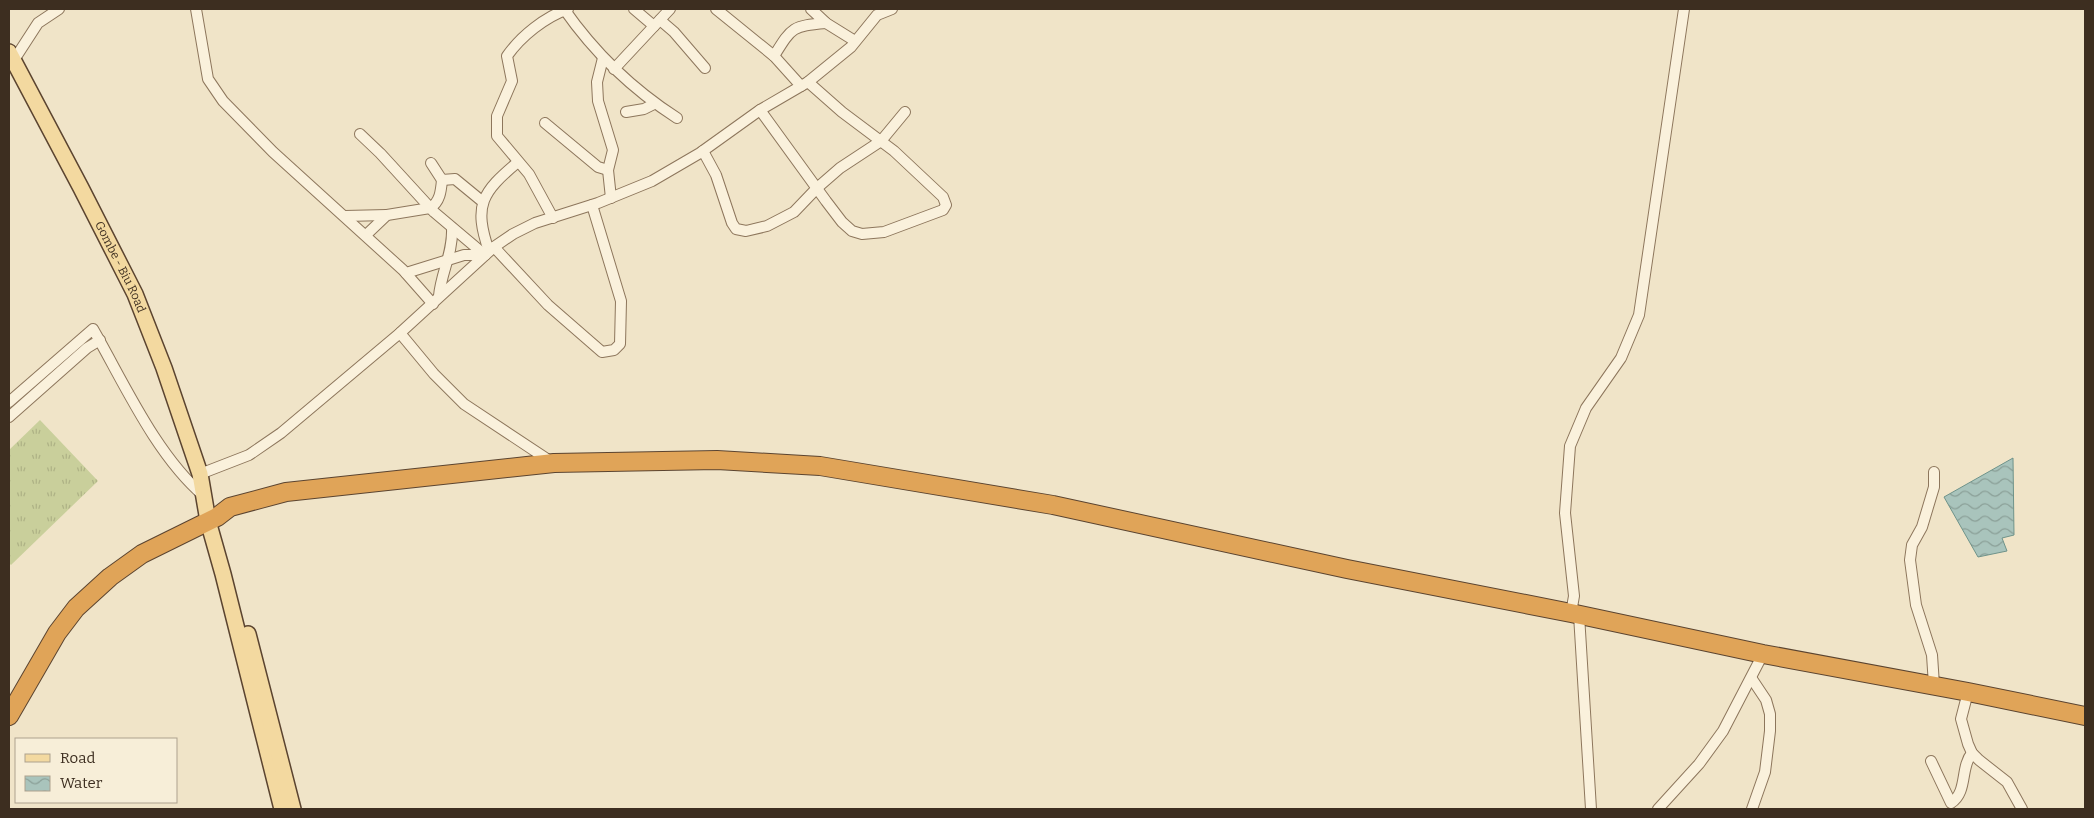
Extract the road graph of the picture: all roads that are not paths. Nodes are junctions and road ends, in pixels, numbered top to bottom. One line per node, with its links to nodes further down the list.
1 (59, 9): 14 (street)
2 (196, 9): 39 (street)
3 (565, 9): 16 (street); 29 (street)
4 (634, 9): 11 (street)
5 (670, 9): 11 (street)
6 (716, 9): 15 (street)
7 (812, 9): 12 (street)
8 (892, 9): 10 (street)
9 (1684, 9): 56 (street)
10 (879, 12): 13 (street)
11 (657, 23): 17 (street); 18 (street)
12 (826, 23): 13 (street); 15 (street)
13 (855, 41): 19 (street)
14 (11, 56): 53 (main road, Gombe - Biu Road)
15 (774, 56): 19 (street)
16 (603, 58): 18 (street); 31 (street)
17 (705, 68)
18 (614, 69): 20 (street)
19 (805, 84): 21 (street); 27 (street)
20 (654, 104): 22 (street); 24 (street)
21 (760, 110): 28 (street); 33 (street)
22 (626, 112)
23 (905, 112): 27 (street)
24 (676, 118)
25 (545, 122): 31 (street)
26 (360, 134): 37 (street)
27 (881, 141): 33 (street); 33 (street)
28 (703, 150): 33 (street); 34 (street)
29 (518, 162): 35 (street); 40 (street)
30 (431, 163): 32 (street)
31 (608, 170): 34 (street)
32 (442, 180): 35 (street); 37 (street)
33 (817, 188)
34 (611, 198): 36 (street)
35 (483, 202): 43 (street)
36 (592, 205): 40 (street); 43 (street)
37 (430, 208): 38 (street); 41 (street)
38 (387, 215): 39 (street); 42 (street)
39 (345, 216): 42 (street)
40 (553, 218): 43 (street)
41 (452, 229): 43 (street); 44 (street)
42 (366, 235): 45 (street)
43 (489, 251): 44 (street); 46 (street)
44 (448, 259): 45 (street); 46 (street)
45 (406, 273): 46 (street)
46 (436, 300): 47 (street)
47 (400, 333): 51 (street); 53 (street)
48 (100, 340): 49 (street); 50 (street); 54 (street)
49 (9, 402)
50 (9, 417)
51 (554, 463): 55 (highway); 56 (highway)
52 (1934, 472): 59 (street)
53 (200, 474): 54 (main road, Gombe - Biu Road)
54 (204, 496): 55 (main road, Gombe - Biu Road)
55 (212, 519): 61 (highway); 67 (main road); 68 (main road)
56 (1575, 614): 57 (highway); 69 (street)
57 (1763, 654): 58 (street); 59 (highway)
58 (1752, 678): 66 (street); 70 (street)
59 (1934, 685): 60 (highway)
60 (1968, 692): 62 (highway); 63 (street)
61 (9, 716)
62 (2085, 716)
63 (1972, 753): 65 (street); 71 (street)
64 (1931, 761): 65 (street)
65 (1952, 806)
66 (1751, 808)
67 (282, 809)
68 (292, 809)
69 (1591, 809)
70 (1658, 809)
71 (2022, 809)

